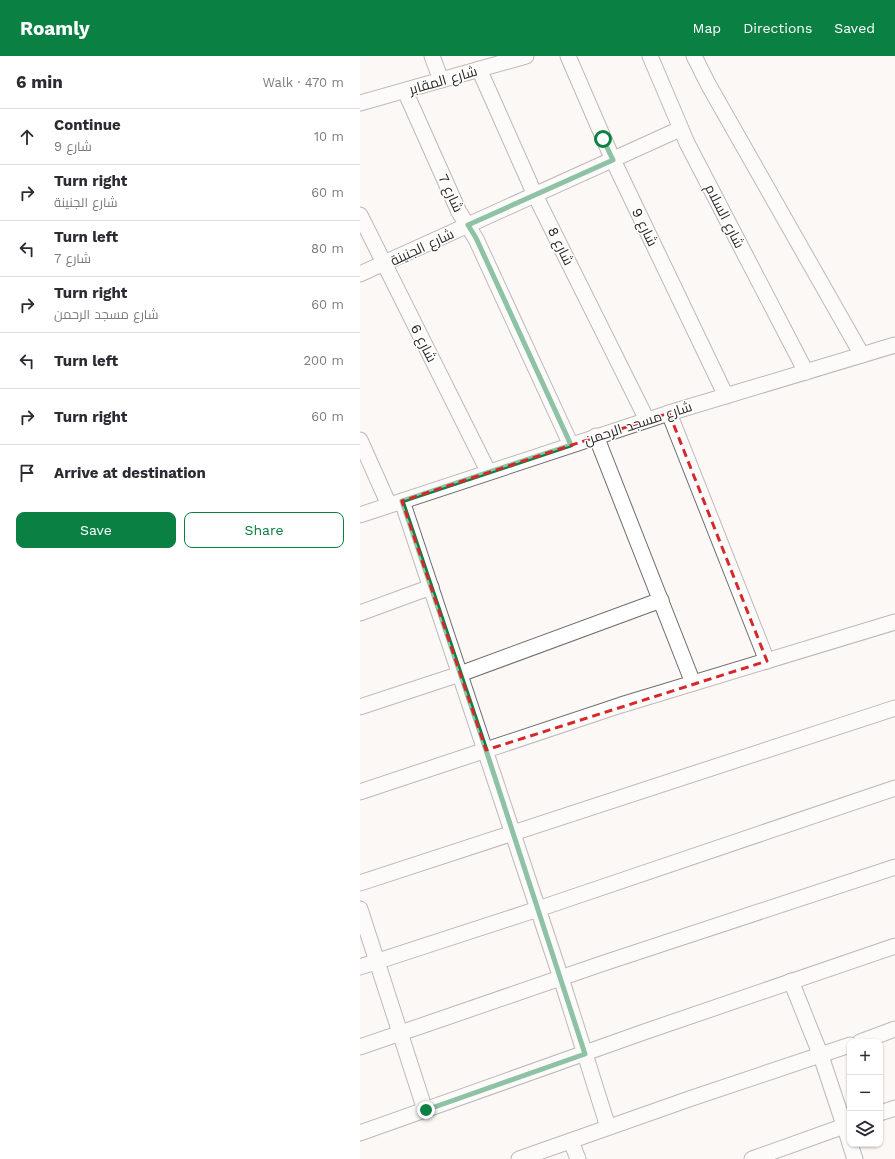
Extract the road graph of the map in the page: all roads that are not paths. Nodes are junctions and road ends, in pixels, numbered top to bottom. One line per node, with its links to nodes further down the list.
1 (432, 56): 7 (street)
2 (524, 56): 6 (street, شارع المقابر)
3 (568, 56): 11 (street, شارع 9)
4 (650, 56): 10 (street, شارع السلام)
5 (694, 56): 18 (street)
6 (479, 70): 7 (street, شارع المقابر); 12 (street, شارع 8)
7 (441, 80): 8 (street, شارع المقابر)
8 (405, 91): 9 (street, شارع المقابر); 14 (street, شارع 7)
9 (360, 103)
10 (680, 129): 11 (street, شارع الجنينة); 19 (street, شارع السلام)
11 (613, 160): 12 (street, شارع الجنينة); 20 (street, شارع 9)
12 (536, 195): 14 (street, شارع الجنينة); 22 (street, شارع 8)
13 (360, 215): 15 (street, شارع 6)
14 (468, 225): 15 (street, شارع الجنينة); 25 (street, شارع 7)
15 (384, 264): 16 (street, شارع الجنينة); 26 (street, شارع 6)
16 (360, 274)
17 (895, 345): 18 (street, شارع مسجد الرحمن)
18 (862, 355): 19 (street, شارع مسجد الرحمن)
19 (806, 372): 20 (street, شارع مسجد الرحمن)
20 (726, 396): 21 (street, شارع مسجد الرحمن)
21 (669, 412): 22 (street, شارع مسجد الرحمن); 33 (street)
22 (647, 420): 23 (street, شارع مسجد الرحمن)
23 (596, 436): 25 (street, شارع مسجد الرحمن); 30 (street)
24 (360, 440): 27 (street)
25 (571, 445): 26 (street, شارع مسجد الرحمن)
26 (488, 471): 27 (street, شارع مسجد الرحمن)
27 (396, 503): 28 (street, شارع مسجد الرحمن); 29 (street)
28 (360, 515)
29 (431, 587): 31 (street); 34 (street)
30 (662, 600): 34 (street); 35 (street)
31 (360, 613)
32 (895, 622): 33 (street)
33 (767, 661): 35 (street)
34 (460, 674): 36 (street); 38 (street)
35 (693, 683): 38 (street)
36 (360, 707)
37 (895, 708): 41 (street)
38 (486, 750): 40 (street); 41 (street)
39 (895, 788): 45 (street)
40 (360, 792)
41 (513, 834): 43 (street); 45 (street)
42 (895, 866): 49 (street)
43 (360, 883)
44 (360, 908): 47 (street)
45 (538, 910): 47 (street); 49 (street)
46 (895, 946): 50 (street)
47 (376, 962): 48 (street); 52 (street)
48 (360, 967)
49 (561, 978): 52 (street); 56 (street)
50 (792, 981): 56 (street); 57 (street)
51 (895, 1029): 53 (street)
52 (400, 1033): 55 (street); 59 (street)
53 (868, 1039)
54 (847, 1046): 57 (street)
55 (360, 1047)
56 (585, 1054): 59 (street); 62 (street)
57 (822, 1056): 61 (street); 62 (street)
58 (895, 1108): 60 (street)
59 (426, 1110): 63 (street)
60 (883, 1112)
61 (847, 1125): 68 (street)
62 (608, 1127): 64 (street)
63 (360, 1133)
64 (571, 1140): 66 (street); 67 (street)
65 (851, 1147): 69 (street)
66 (519, 1159)
67 (578, 1159)
68 (752, 1159)
69 (855, 1159)

